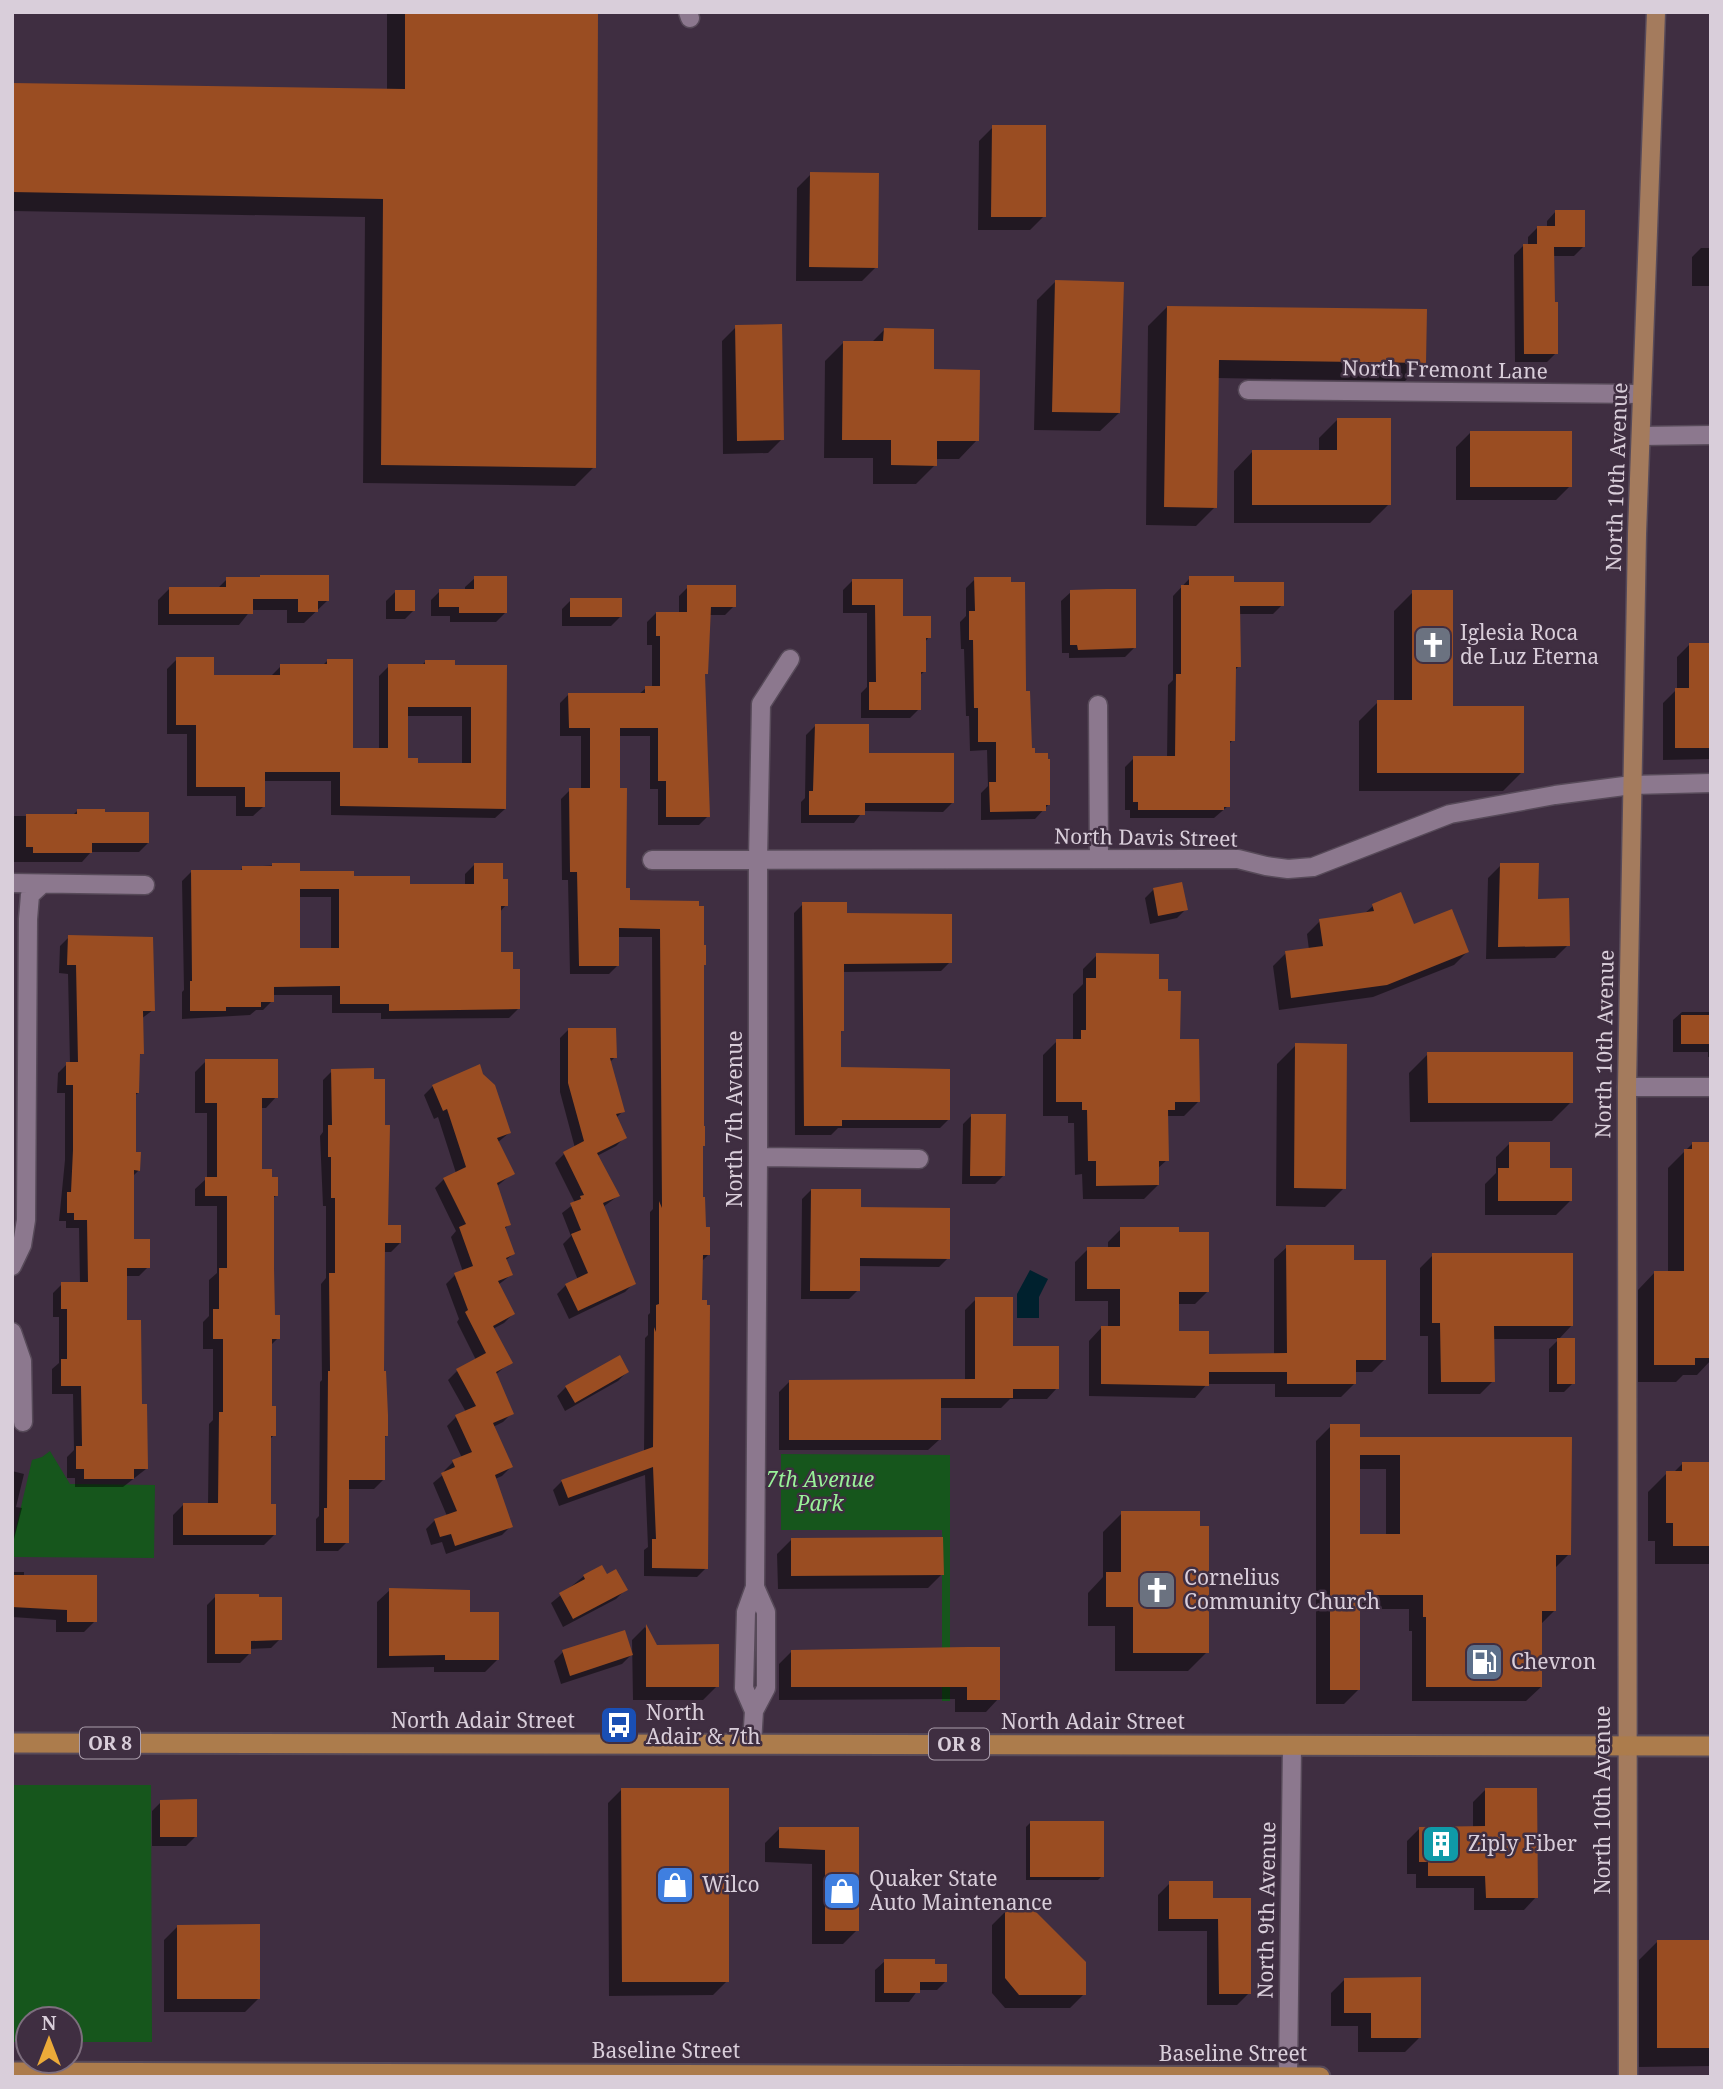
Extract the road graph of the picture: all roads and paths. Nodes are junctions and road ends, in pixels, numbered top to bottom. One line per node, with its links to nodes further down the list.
1 (1656, 12): 3 (main road, North 10th Avenue)
2 (1248, 390): 3 (street, North Fremont Lane)
3 (1642, 394): 5 (main road, North 10th Avenue)
4 (1711, 435): 5 (street)
5 (1641, 436): 9 (main road, North 10th Avenue)
6 (790, 659): 12 (street, North 7th Avenue)
7 (1098, 705): 10 (street)
8 (1711, 783): 9 (street, North Davis Street)
9 (1633, 785): 10 (street, North Davis Street); 16 (main road, North 10th Avenue)
10 (1099, 859): 12 (street, North Davis Street)
11 (652, 860): 12 (street, North Davis Street)
12 (758, 860): 18 (street, North 7th Avenue)
13 (12, 883): 14 (street)
14 (42, 884): 15 (street); 20 (street)
15 (145, 885)
16 (1627, 1087): 17 (street); 26 (main road, North 10th Avenue)
17 (1711, 1087)
18 (758, 1157): 19 (street); 24 (street, North 7th Avenue)
19 (919, 1159)
20 (12, 1266)
21 (12, 1332): 22 (street)
22 (23, 1422)
23 (12, 1743): 24 (highway, North Adair Street / OR 8)
24 (752, 1743): 25 (highway, North Adair Street / OR 8)
25 (1292, 1745): 26 (highway, North Adair Street / OR 8); 29 (street, North 9th Avenue)
26 (1626, 1745): 27 (highway, North Adair Street / OR 8); 31 (main road, North 10th Avenue)
27 (1711, 1746)
28 (12, 2072): 29 (highway, Baseline Street)
29 (1288, 2076): 30 (highway, Baseline Street)
30 (1320, 2077)
31 (1628, 2077)

